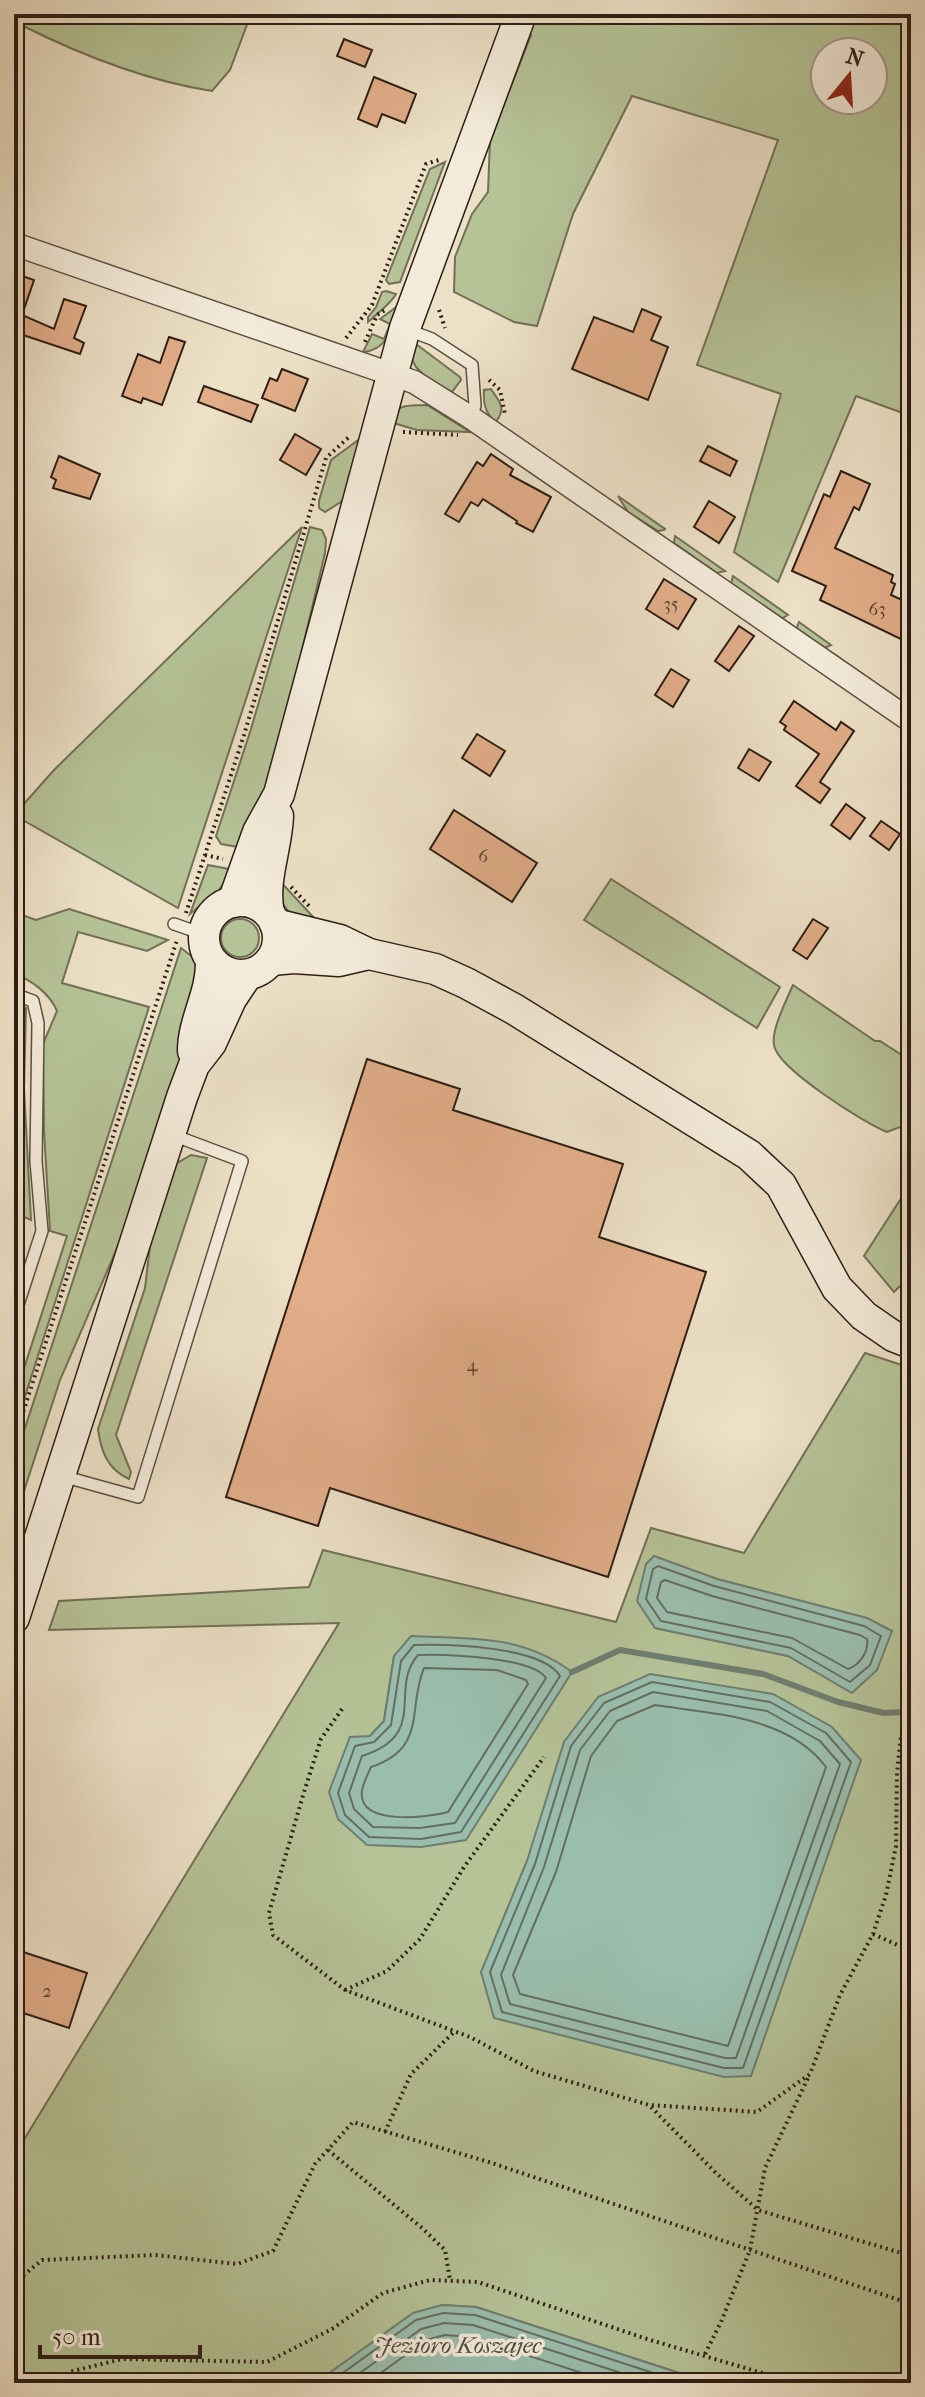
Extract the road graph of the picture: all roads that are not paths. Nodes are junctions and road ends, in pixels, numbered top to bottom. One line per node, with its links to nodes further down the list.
1 (521, 14): 3 (street)
2 (14, 244): 4 (street)
3 (405, 328): 4 (street); 5 (lane)
4 (391, 373): 5 (street); 7 (street)
5 (470, 417): 6 (street)
6 (911, 721)
7 (279, 794): 8 (street); 9 (street)
8 (233, 902): 9 (street); 10 (street)
9 (272, 919): 11 (street); 12 (street)
10 (192, 936): 12 (street); 14 (street)
11 (369, 954): 12 (street); 17 (street)
12 (259, 968): 14 (street)
13 (14, 994): 16 (lane)
14 (194, 1065): 15 (street)
15 (170, 1134): 18 (street); 18 (lane)
16 (14, 1317)
17 (911, 1343)
18 (61, 1475): 19 (street)
19 (14, 1617)

